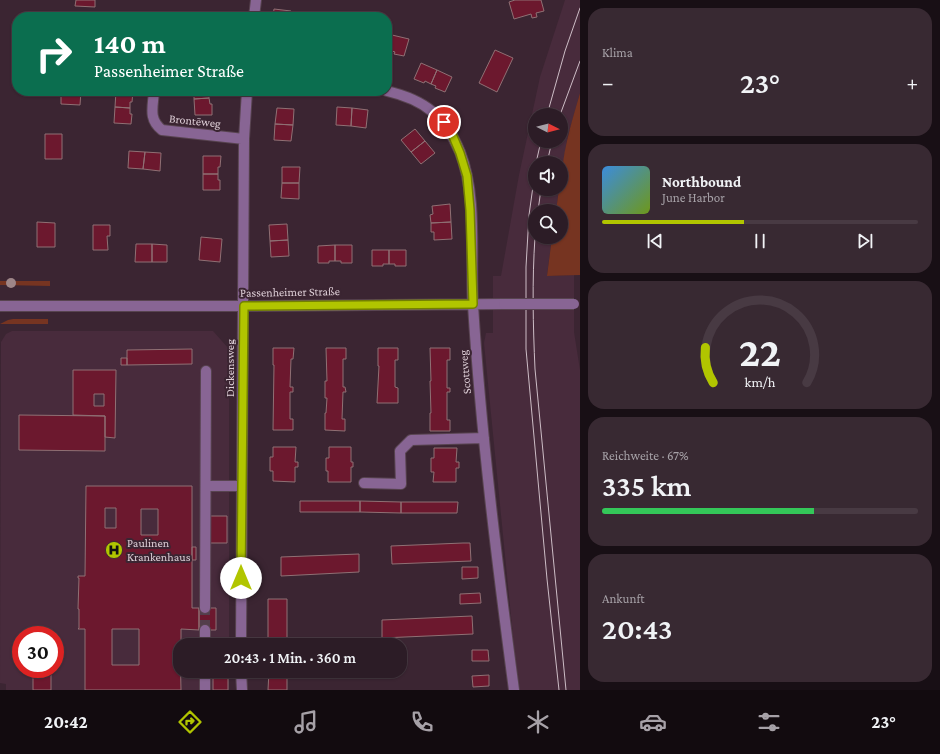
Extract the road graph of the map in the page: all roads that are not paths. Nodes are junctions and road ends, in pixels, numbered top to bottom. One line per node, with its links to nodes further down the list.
1 (256, 0): 2 (street)
2 (255, 12)
3 (392, 92): 7 (street, Scottweg)
4 (154, 96): 6 (street, Brontëweg)
5 (247, 96): 6 (street, Dickensweg)
6 (244, 139): 10 (street, Dickensweg)
7 (473, 304): 8 (street, Passenheimer Straße, bridge); 10 (street, Passenheimer Straße); 12 (street, Scottweg)
8 (577, 304)
9 (0, 306): 10 (street, Passenheimer Straße)
10 (244, 306): 15 (street, Dickensweg)
11 (206, 371): 14 (street)
12 (484, 438): 13 (street); 24 (street, Scottweg)
13 (364, 483)
14 (206, 486): 15 (street); 16 (street)
15 (242, 486): 19 (street, Dickensweg)
16 (205, 608)
17 (205, 630): 18 (street)
18 (205, 638)
19 (241, 638)
20 (205, 678): 22 (street)
21 (241, 678): 23 (street)
22 (205, 690)
23 (242, 690)
24 (514, 690)

